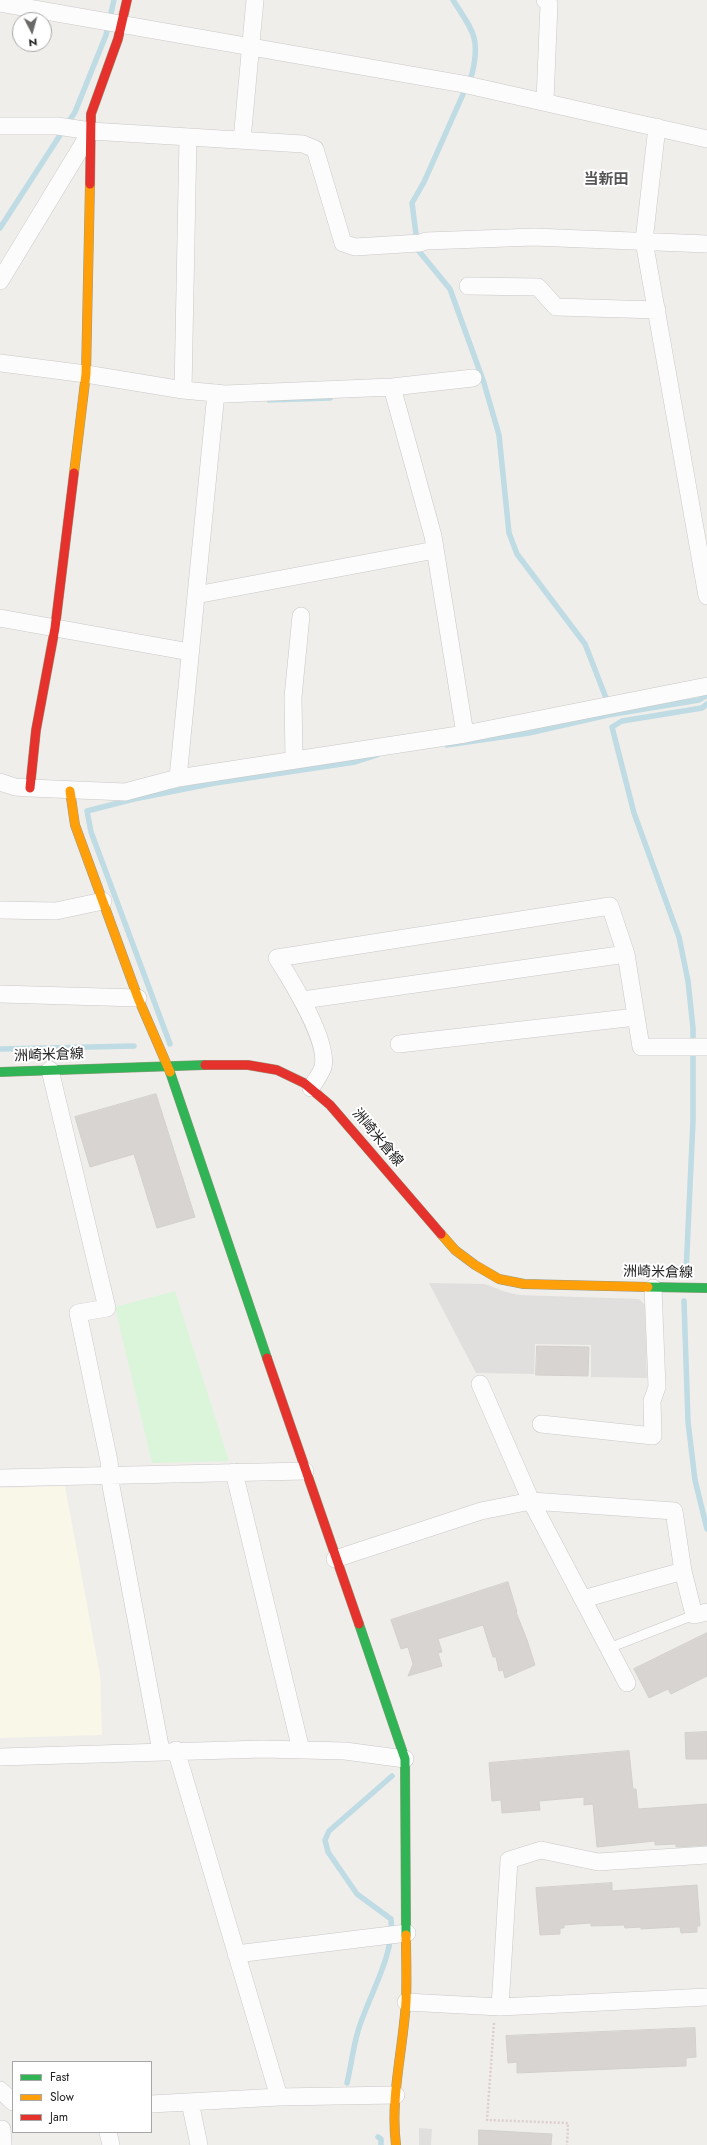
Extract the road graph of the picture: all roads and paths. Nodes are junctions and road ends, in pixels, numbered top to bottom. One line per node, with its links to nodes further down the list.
1 (127, 0): 5 (street)
2 (256, 0): 6 (street)
3 (545, 0): 7 (street)
4 (0, 3): 5 (street)
5 (112, 24): 6 (street); 10 (street)
6 (250, 47): 7 (street); 13 (street)
7 (545, 101): 9 (street)
8 (0, 126): 10 (street)
9 (657, 127): 12 (street); 14 (street)
10 (91, 131): 11 (street); 16 (street); 21 (street)
11 (188, 137): 13 (street); 22 (street)
12 (707, 139)
13 (242, 140): 14 (street)
14 (644, 241): 15 (street); 18 (street)
15 (707, 244)
16 (0, 281)
17 (468, 286): 18 (street)
18 (657, 310): 27 (street)
19 (0, 363): 21 (street)
20 (473, 378): 23 (street)
21 (86, 379): 22 (street); 30 (street)
22 (183, 390): 24 (street)
23 (393, 392): 24 (street); 25 (street)
24 (216, 398): 26 (street)
25 (435, 550): 26 (street); 33 (street)
26 (196, 595): 31 (street)
27 (707, 596)
28 (302, 616): 34 (street)
29 (0, 618): 30 (street)
30 (55, 628): 31 (street); 37 (street)
31 (190, 652): 35 (street)
32 (707, 686): 33 (street)
33 (465, 734): 34 (street)
34 (294, 760): 35 (street)
35 (178, 778): 38 (street)
36 (0, 782): 37 (street)
37 (30, 788): 38 (street)
38 (70, 791): 39 (street)
39 (103, 901): 40 (street); 43 (street)
40 (0, 910)
41 (626, 954): 44 (street); 44 (street); 45 (street)
42 (0, 994): 43 (street)
43 (138, 998): 48 (street)
44 (303, 1000): 51 (street)
45 (636, 1017): 46 (street); 47 (street)
46 (399, 1044)
47 (698, 1047)
48 (167, 1065): 49 (street, 洲崎米倉線); 51 (street, 洲崎米倉線); 56 (street)
49 (50, 1070): 50 (street, 洲崎米倉線); 58 (street)
50 (0, 1072)
51 (310, 1088): 52 (street, 洲崎米倉線)
52 (653, 1288): 53 (street, 洲崎米倉線); 55 (street)
53 (707, 1288)
54 (480, 1384): 60 (street)
55 (542, 1424)
56 (305, 1470): 57 (street); 61 (street)
57 (234, 1472): 58 (street); 68 (street)
58 (110, 1475): 59 (street); 67 (street)
59 (0, 1478)
60 (532, 1501): 61 (street); 62 (street); 63 (street)
61 (342, 1557): 70 (street)
62 (683, 1571): 63 (street); 64 (street)
63 (583, 1599): 65 (street)
64 (700, 1613): 65 (lane)
65 (609, 1648): 66 (street)
66 (627, 1683)
67 (168, 1750): 68 (street); 69 (street); 73 (street)
68 (301, 1750): 70 (street)
69 (0, 1757)
70 (405, 1759): 72 (street)
71 (707, 1855): 76 (street)
72 (397, 1934): 73 (street); 75 (street)
73 (236, 1954): 79 (street)
74 (707, 1997): 76 (street)
75 (406, 2002): 76 (street); 78 (street)
76 (498, 2007): 87 (path)
77 (0, 2090): 80 (street)
78 (396, 2095): 79 (street); 86 (street)
79 (279, 2097): 81 (street)
80 (12, 2101)
81 (190, 2102): 82 (street); 85 (street)
82 (152, 2104)
83 (108, 2133): 84 (street)
84 (111, 2145)
85 (198, 2145)
86 (396, 2145)
87 (567, 2145)

